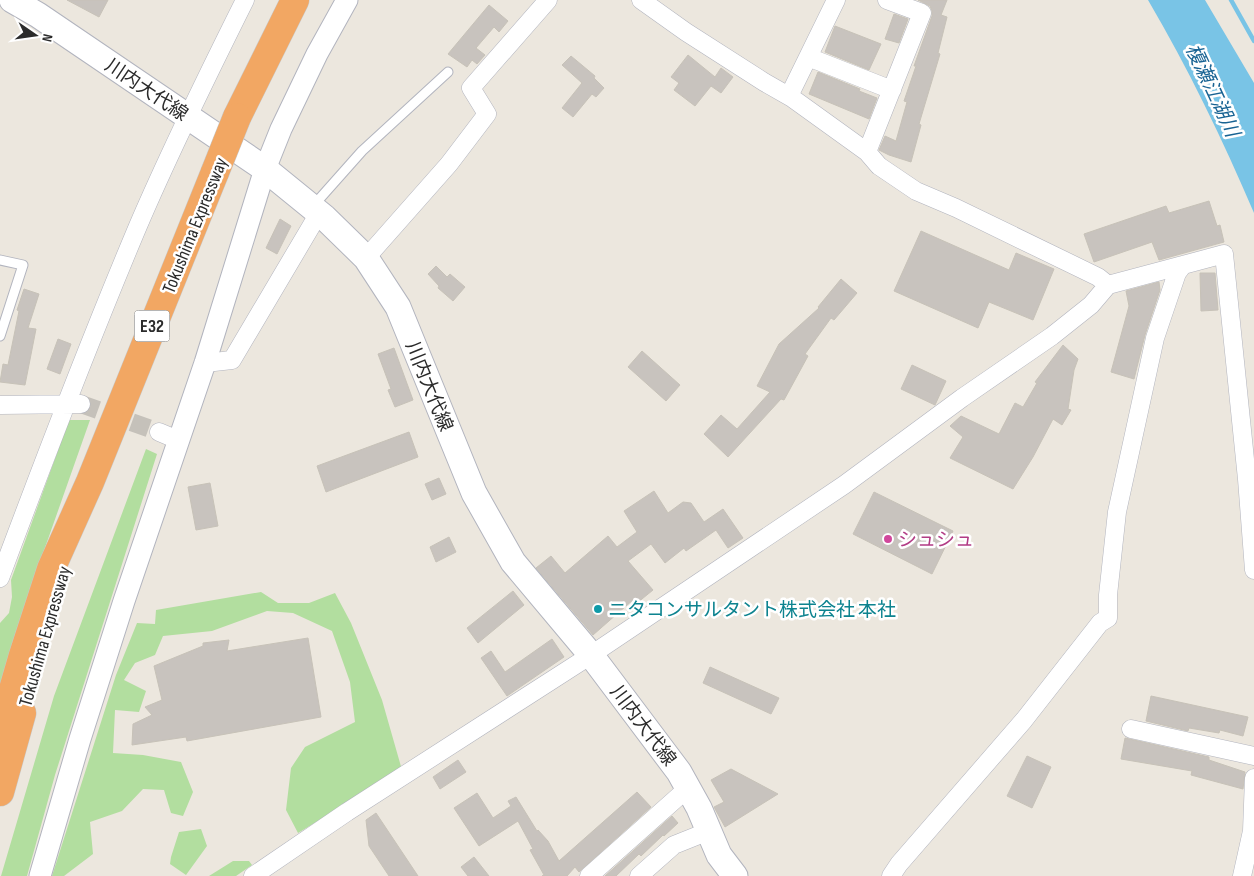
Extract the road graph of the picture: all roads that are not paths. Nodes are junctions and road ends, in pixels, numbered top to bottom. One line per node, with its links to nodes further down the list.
1 (12, 0): 13 (main road, 川内大代線)
2 (245, 0): 13 (street)
3 (295, 0): 25 (highway, Tokushima Expressway / E32, bridge)
4 (347, 0): 15 (street)
5 (548, 0): 17 (street)
6 (641, 0): 12 (street)
7 (836, 0): 9 (street)
8 (887, 0): 11 (street)
9 (808, 57): 11 (street); 12 (street)
10 (448, 72): 16 (lane)
11 (892, 90): 14 (street)
12 (789, 96): 14 (street)
13 (187, 117): 15 (main road, 川内大代線); 23 (street)
14 (867, 152): 20 (street)
15 (265, 169): 16 (main road, 川内大代線); 22 (street)
16 (316, 210): 17 (main road, 川内大代線); 22 (street)
17 (366, 258): 28 (main road, 川内大代線)
18 (0, 260): 21 (lane)
19 (1183, 265): 20 (street); 26 (street); 42 (street)
20 (1108, 285): 28 (street)
21 (0, 336)
22 (205, 363): 37 (street)
23 (73, 404): 24 (street); 27 (street)
24 (0, 405)
25 (90, 482): 30 (highway, Tokushima Expressway / E32); 34 (highway, Tokushima Expressway / E32)
26 (1254, 570)
27 (0, 578)
28 (591, 656): 33 (main road, 川内大代線); 38 (street)
29 (1131, 729): 31 (street)
30 (0, 734)
31 (1254, 756)
32 (1254, 778): 36 (street)
33 (688, 788): 35 (main road, 川内大代線); 39 (street)
34 (0, 792)
35 (708, 831): 40 (street); 41 (main road, 川内大代線)
36 (1253, 831): 43 (street)
37 (40, 876)
38 (253, 876)
39 (589, 876)
40 (639, 876)
41 (735, 876)
42 (891, 876)
43 (1242, 876)

